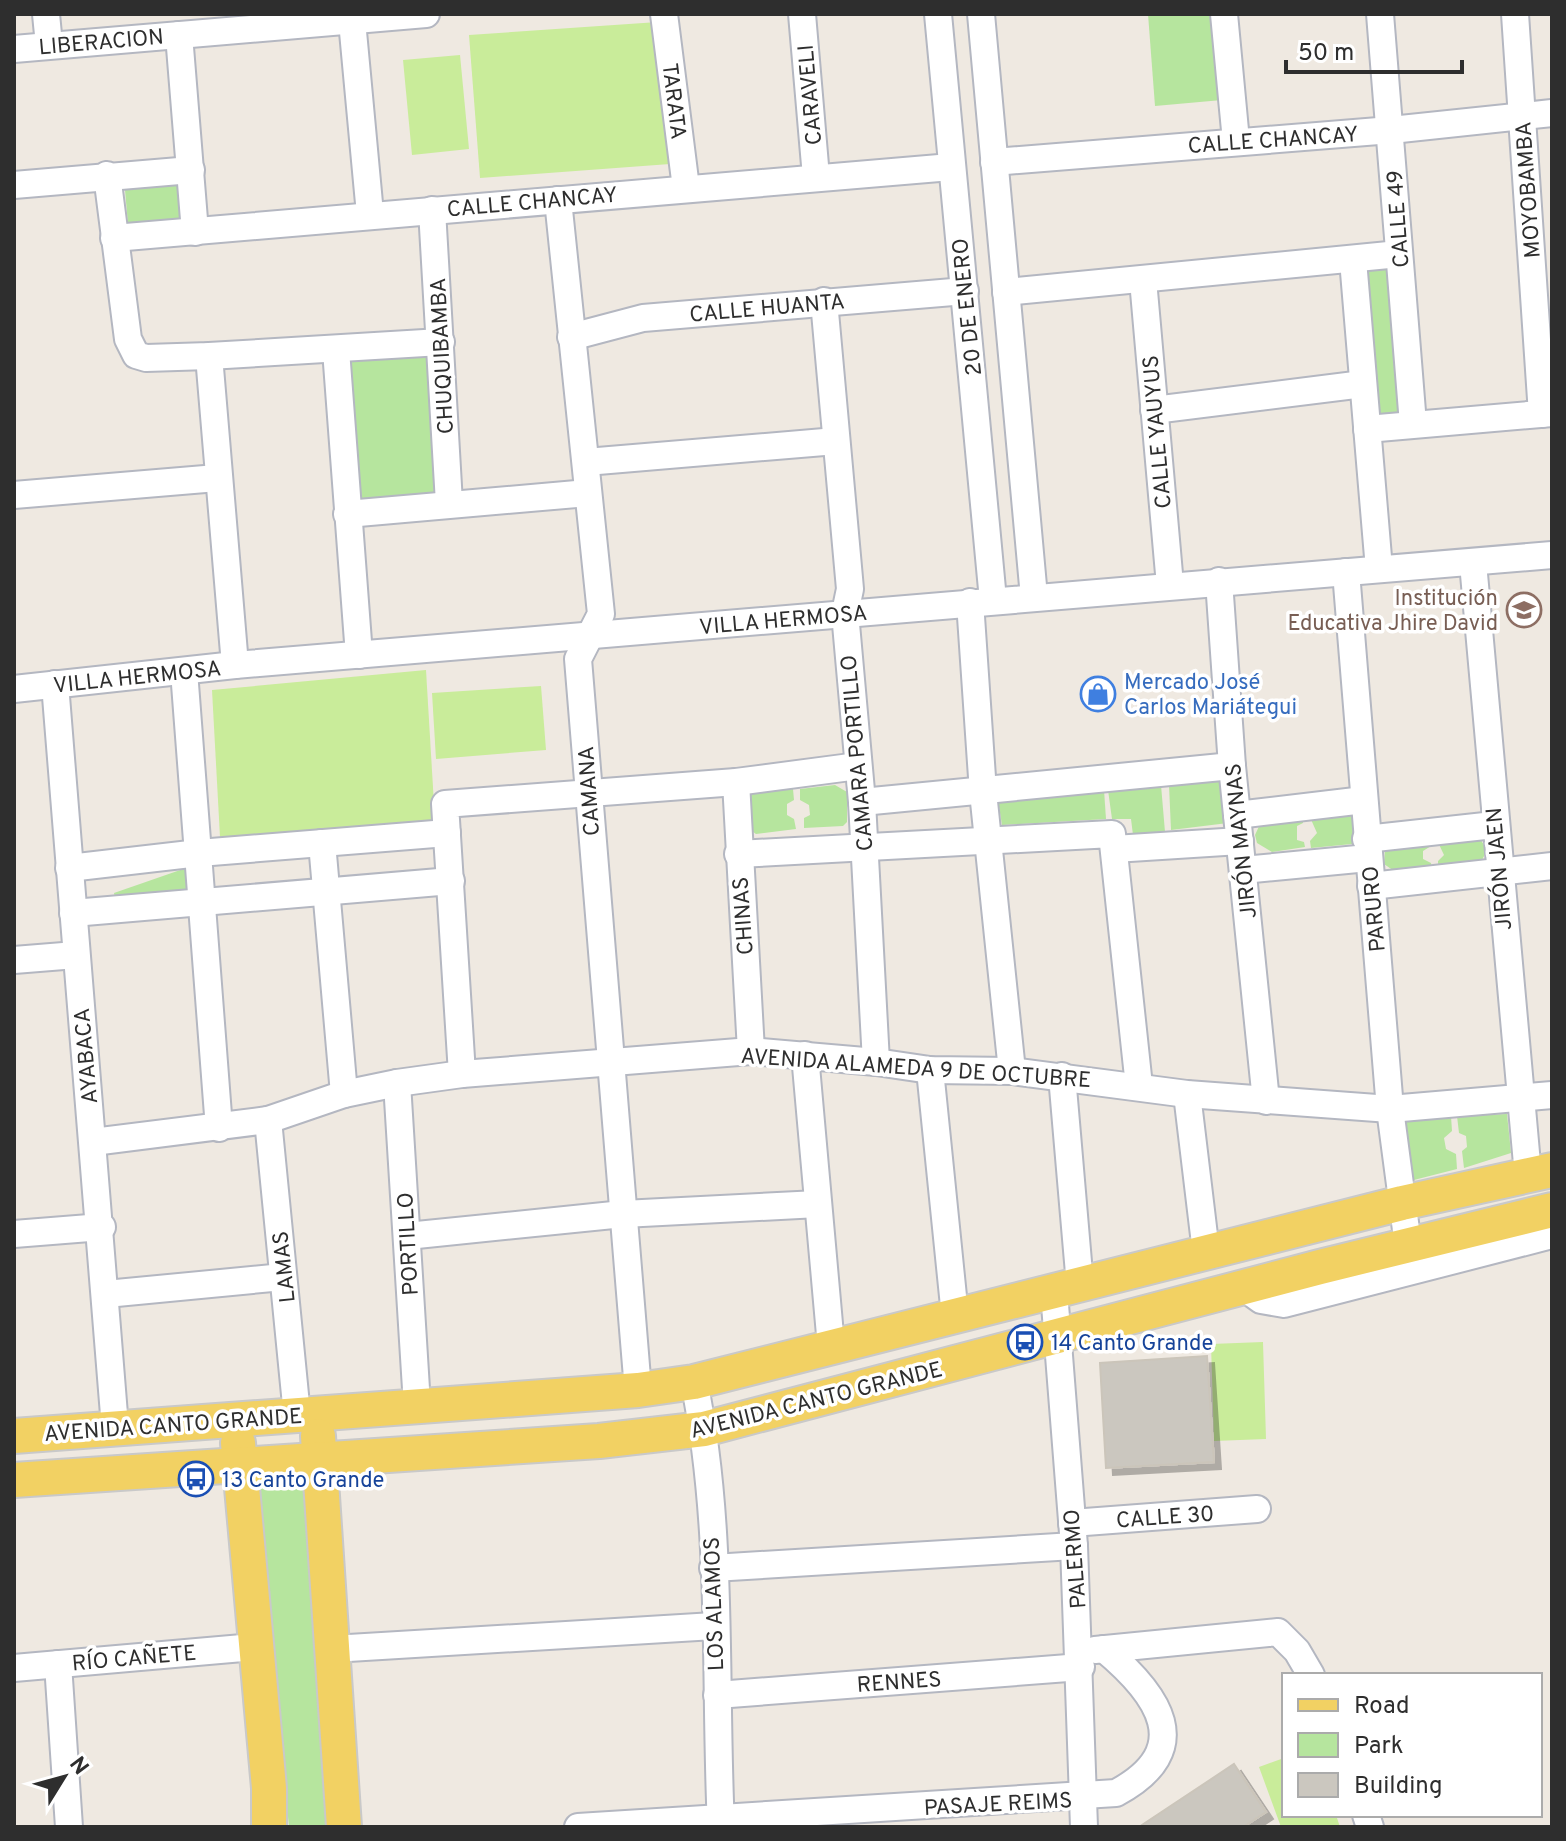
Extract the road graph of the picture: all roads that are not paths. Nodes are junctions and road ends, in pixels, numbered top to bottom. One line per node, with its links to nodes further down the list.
1 (46, 14): 14 (street)
2 (426, 14): 10 (street, LIBERACION)
3 (664, 14): 26 (street, TARATA)
4 (802, 14): 24 (street, CARAVELI)
5 (938, 14): 21 (street, 20 DE ENERO)
6 (981, 14): 20 (street, 20 DE ENERO)
7 (1224, 14): 19 (street)
8 (1380, 14): 18 (street, CALLE 49)
9 (1515, 14): 17 (street, MOYOBAMBA)
10 (395, 15): 11 (street, LIBERACION)
11 (352, 21): 12 (street, LIBERACION); 29 (street)
12 (238, 22): 13 (street, LIBERACION)
13 (179, 35): 14 (street, LIBERACION); 22 (street)
14 (49, 45): 15 (street, LIBERACION)
15 (14, 49)
16 (1552, 113): 17 (street, CALLE CHANCAY)
17 (1522, 116): 18 (street, CALLE CHANCAY); 32 (street, MOYOBAMBA)
18 (1391, 130): 19 (street, CALLE CHANCAY); 33 (street, CALLE 49)
19 (1236, 141): 20 (street, CALLE CHANCAY)
20 (994, 162): 37 (street, 20 DE ENERO)
21 (951, 167): 24 (street, CALLE CHANCAY); 36 (street, 20 DE ENERO)
22 (191, 170): 23 (street); 30 (street)
23 (107, 175): 25 (street); 31 (street)
24 (816, 177): 26 (street, CALLE CHANCAY)
25 (14, 185)
26 (686, 188): 27 (street, CALLE CHANCAY)
27 (558, 200): 28 (street, CALLE CHANCAY); 39 (street, CAMANA)
28 (432, 210): 29 (street, CALLE CHANCAY); 40 (street, CHUQUIBAMBA)
29 (370, 214): 30 (street, CALLE CHANCAY)
30 (195, 232): 31 (street, CALLE CHANCAY)
31 (114, 238): 42 (street)
32 (1541, 246): 45 (street, MOYOBAMBA)
33 (1399, 254): 34 (street); 46 (street, CALLE 49)
34 (1353, 260): 35 (street); 43 (street)
35 (1143, 280): 37 (street); 44 (street, CALLE YAUYUS)
36 (965, 291): 38 (street, CALLE HUANTA); 62 (street, 20 DE ENERO)
37 (1006, 292): 61 (street, 20 DE ENERO)
38 (824, 301): 39 (street, CALLE HUANTA); 48 (street, CAMARA PORTILLO)
39 (571, 337): 49 (street, CAMANA)
40 (441, 342): 41 (street); 53 (street, CHUQUIBAMBA)
41 (336, 350): 42 (street); 54 (street)
42 (209, 356): 50 (street)
43 (1363, 384): 44 (street); 47 (street)
44 (1154, 410): 60 (street, CALLE YAUYUS)
45 (1547, 413): 46 (street)
46 (1413, 424): 47 (street)
47 (1367, 429): 57 (street)
48 (836, 441): 49 (street); 63 (street, CAMARA PORTILLO)
49 (586, 462): 51 (street, CAMANA)
50 (217, 478): 52 (street); 66 (street)
51 (588, 493): 53 (street); 64 (street, CAMANA)
52 (14, 495)
53 (449, 503): 54 (street)
54 (347, 514): 65 (street)
55 (1552, 555): 56 (street, VILLA HERMOSA)
56 (1473, 563): 57 (street, VILLA HERMOSA); 77 (street, JIRÓN JAEN)
57 (1379, 569): 58 (street, VILLA HERMOSA)
58 (1346, 572): 59 (street, VILLA HERMOSA); 75 (street, PARURO)
59 (1219, 581): 60 (street, VILLA HERMOSA); 71 (street, JIRÓN MAYNAS)
60 (1170, 585): 61 (street, VILLA HERMOSA)
61 (1034, 597): 62 (street, VILLA HERMOSA)
62 (982, 601): 63 (street, VILLA HERMOSA); 73 (street, 20 DE ENERO)
63 (845, 613): 64 (street, VILLA HERMOSA); 70 (street, CAMARA PORTILLO)
64 (590, 637): 65 (street, VILLA HERMOSA); 74 (street, CAMANA)
65 (359, 655): 66 (street, VILLA HERMOSA)
66 (235, 665): 67 (street, VILLA HERMOSA)
67 (184, 671): 68 (street, VILLA HERMOSA); 85 (street)
68 (55, 684): 69 (street, VILLA HERMOSA); 88 (street, AYABACA)
69 (14, 689)
70 (858, 766): 72 (street); 76 (street, CAMARA PORTILLO)
71 (1232, 766): 73 (street); 78 (street, JIRÓN MAYNAS)
72 (736, 782): 74 (street); 86 (street, CHINAS)
73 (983, 792): 76 (street); 80 (street, 20 DE ENERO)
74 (588, 793): 79 (street); 101 (street, CAMANA)
75 (1364, 800): 78 (street); 84 (street, PARURO)
76 (862, 802): 82 (street, CAMARA PORTILLO)
77 (1494, 825): 84 (street); 90 (street, JIRÓN JAEN)
78 (1239, 828): 83 (street); 89 (street, JIRÓN MAYNAS)
79 (447, 833): 81 (street); 91 (street)
80 (988, 839): 82 (street); 83 (street); 103 (street, 20 DE ENERO)
81 (322, 843): 85 (street); 93 (street)
82 (864, 847): 86 (street); 100 (street, CAMARA PORTILLO)
83 (1114, 849): 107 (street)
84 (1367, 849): 89 (street); 92 (street, PARURO)
85 (199, 853): 88 (street); 94 (street)
86 (738, 854): 98 (street, CHINAS)
87 (1552, 866): 90 (street)
88 (69, 868): 95 (street, AYABACA)
89 (1243, 870): 112 (street, JIRÓN MAYNAS)
90 (1498, 873): 92 (street); 111 (street, JIRÓN JAEN)
91 (451, 881): 93 (street); 104 (street)
92 (1371, 886): 113 (street, PARURO)
93 (325, 892): 94 (street); 108 (street)
94 (203, 902): 95 (street); 115 (street)
95 (73, 913): 96 (street, AYABACA)
96 (76, 955): 97 (street); 116 (street, AYABACA)
97 (14, 960)
98 (751, 1051): 99 (street, AVENIDA ALAMEDA 9 DE OCTUBRE); 101 (street, AVENIDA ALAMEDA 9 DE OCTUBRE)
99 (805, 1055): 100 (street, AVENIDA ALAMEDA 9 DE OCTUBRE); 119 (street)
100 (876, 1062): 102 (street, AVENIDA ALAMEDA 9 DE OCTUBRE)
101 (609, 1063): 104 (street, AVENIDA ALAMEDA 9 DE OCTUBRE); 121 (street, CAMANA)
102 (930, 1070): 103 (street, AVENIDA ALAMEDA 9 DE OCTUBRE); 132 (street)
103 (1012, 1071): 105 (street, AVENIDA ALAMEDA 9 DE OCTUBRE)
104 (462, 1074): 106 (street, AVENIDA ALAMEDA 9 DE OCTUBRE)
105 (1062, 1076): 107 (street, AVENIDA ALAMEDA 9 DE OCTUBRE); 130 (street, PALERMO)
106 (397, 1083): 108 (street, AVENIDA ALAMEDA 9 DE OCTUBRE); 125 (street, PORTILLO)
107 (1139, 1086): 109 (street, AVENIDA ALAMEDA 9 DE OCTUBRE)
108 (344, 1094): 114 (street, AVENIDA ALAMEDA 9 DE OCTUBRE)
109 (1187, 1094): 112 (street, AVENIDA ALAMEDA 9 DE OCTUBRE); 127 (street)
110 (1552, 1095): 111 (street, AVENIDA ALAMEDA 9 DE OCTUBRE)
111 (1518, 1098): 113 (street, AVENIDA ALAMEDA 9 DE OCTUBRE); 117 (street, JIRÓN JAEN)
112 (1266, 1101): 113 (street, AVENIDA ALAMEDA 9 DE OCTUBRE)
113 (1390, 1109): 118 (street, PARURO)
114 (268, 1120): 115 (street, AVENIDA ALAMEDA 9 DE OCTUBRE); 128 (street, LAMAS)
115 (219, 1128): 116 (street, AVENIDA ALAMEDA 9 DE OCTUBRE)
116 (93, 1142): 122 (street, AYABACA)
117 (1540, 1172): 118 (main road, AVENIDA CANTO GRANDE)
118 (1402, 1203): 126 (street, PARURO); 127 (main road, AVENIDA CANTO GRANDE)
119 (818, 1204): 121 (street); 134 (street)
120 (1552, 1210): 126 (main road, AVENIDA CANTO GRANDE)
121 (623, 1214): 125 (street); 136 (street, CAMANA)
122 (102, 1227): 123 (street); 131 (street, AYABACA)
123 (14, 1234)
124 (1552, 1235): 129 (street)
125 (407, 1236): 137 (street, PORTILLO)
126 (1408, 1245): 129 (main road, AVENIDA CANTO GRANDE)
127 (1206, 1252): 130 (main road, AVENIDA CANTO GRANDE)
128 (283, 1277): 131 (street); 138 (street, LAMAS)
129 (1243, 1287): 133 (main road, AVENIDA CANTO GRANDE)
130 (1067, 1289): 132 (main road, AVENIDA CANTO GRANDE); 133 (street, PALERMO)
131 (106, 1294): 140 (street, AYABACA)
132 (955, 1316): 134 (main road, AVENIDA CANTO GRANDE)
133 (1058, 1338): 141 (main road, AVENIDA CANTO GRANDE); 147 (street, PALERMO)
134 (831, 1346): 135 (main road, AVENIDA CANTO GRANDE)
135 (694, 1382): 136 (main road, AVENIDA CANTO GRANDE); 141 (street, LOS ALAMOS)
136 (638, 1390): 137 (main road, AVENIDA CANTO GRANDE)
137 (417, 1405): 138 (main road, AVENIDA CANTO GRANDE)
138 (307, 1414): 139 (main road, AVENIDA CANTO GRANDE); 143 (main road)
139 (237, 1419): 140 (main road, AVENIDA CANTO GRANDE); 144 (main road)
140 (115, 1427): 142 (main road, AVENIDA CANTO GRANDE)
141 (704, 1429): 143 (main road, AVENIDA CANTO GRANDE); 148 (street, LOS ALAMOS)
142 (14, 1436)
143 (319, 1458): 144 (main road, AVENIDA CANTO GRANDE); 151 (main road)
144 (240, 1463): 145 (main road, AVENIDA CANTO GRANDE); 150 (main road)
145 (14, 1480)
146 (1257, 1509): 147 (street, CALLE 30)
147 (1073, 1535): 148 (street, CALLE 30); 152 (street, PALERMO)
148 (713, 1568): 149 (street, LOS ALAMOS)
149 (714, 1626): 151 (street); 156 (street, LOS ALAMOS)
150 (254, 1647): 153 (street, RÍO CAÑETE); 160 (main road)
151 (332, 1649): 161 (main road)
152 (1088, 1656): 155 (street, RENNES); 156 (street, RENNES); 157 (street, PALERMO); 157 (street, PASAJE REIMS)
153 (58, 1664): 154 (street, RÍO CAÑETE); 159 (street)
154 (14, 1668)
155 (1310, 1673)
156 (717, 1695): 158 (street, LOS ALAMOS)
157 (1084, 1798): 158 (street, PASAJE REIMS); 163 (street, PALERMO)
158 (721, 1822): 162 (street, PASAJE REIMS)
159 (69, 1827)
160 (269, 1827)
161 (344, 1827)
162 (578, 1827)
163 (1084, 1827)

